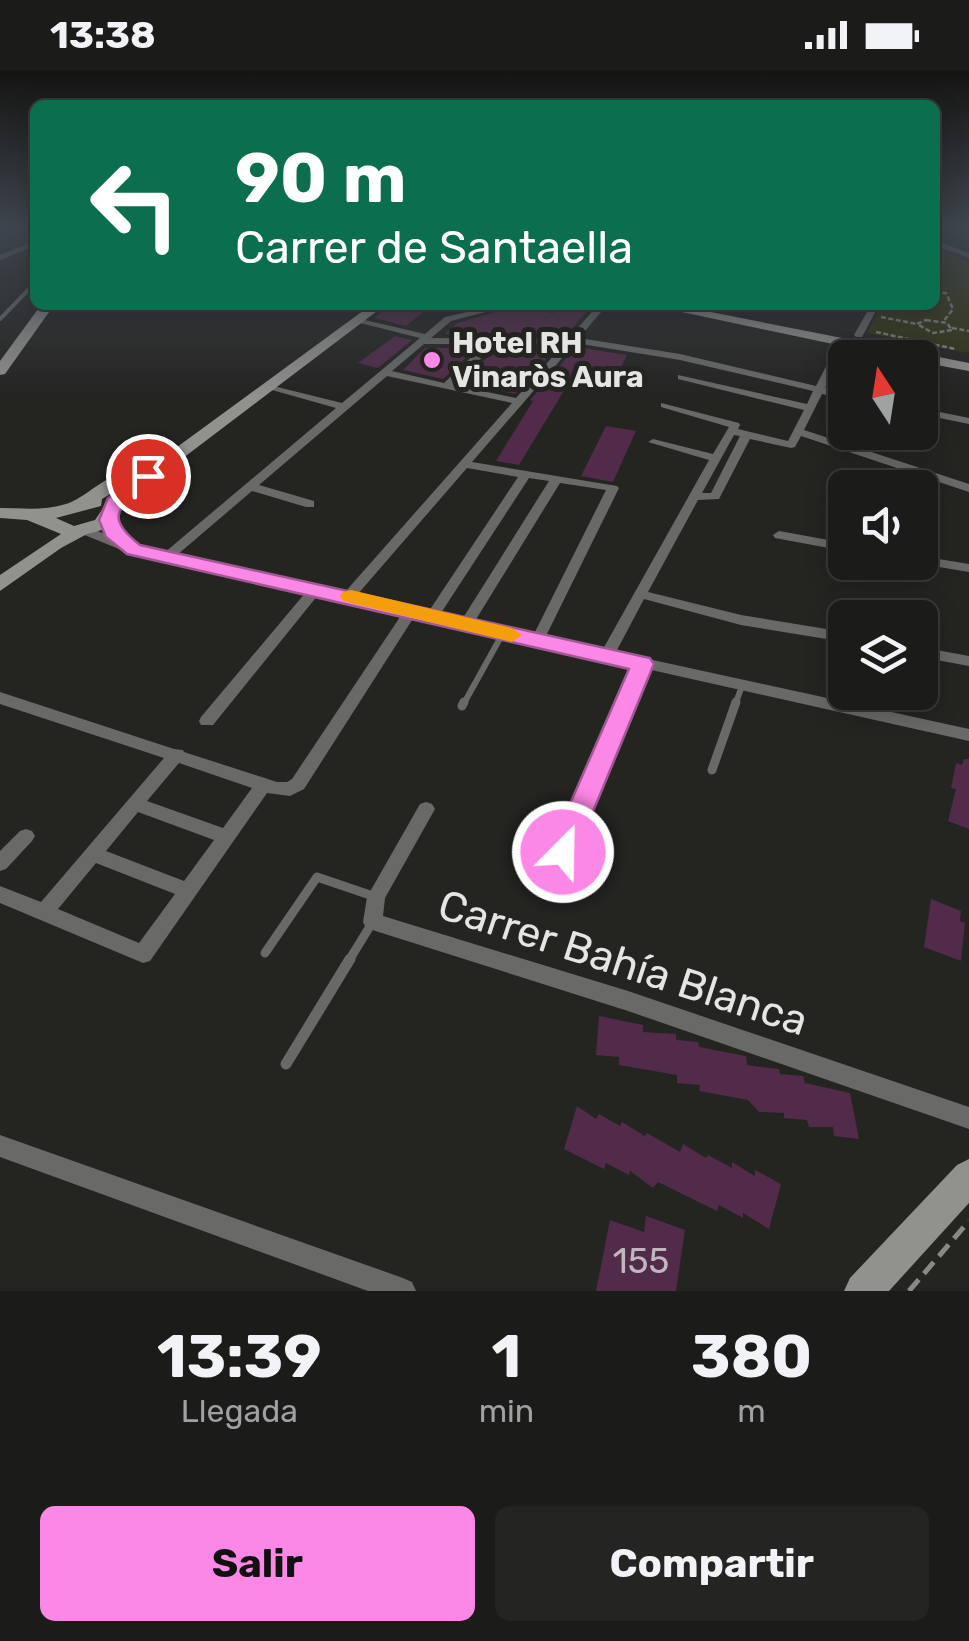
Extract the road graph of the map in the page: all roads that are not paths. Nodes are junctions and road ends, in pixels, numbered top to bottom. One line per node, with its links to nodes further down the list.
1 (30, 288): 9 (lane)
2 (44, 310): 14 (street)
3 (487, 310): 11 (street)
4 (599, 310): 12 (street)
5 (685, 310): 10 (street)
6 (718, 310): 10 (street)
7 (871, 310): 10 (street)
8 (360, 312): 11 (street); 19 (street); 43 (street)
9 (0, 320)
10 (851, 338): 15 (street); 21 (street)
11 (423, 339): 13 (street); 17 (street)
12 (571, 341): 13 (street); 21 (street); 23 (street)
13 (494, 342): 20 (street)
14 (7, 353): 16 (street)
15 (962, 359)
16 (0, 372)
17 (386, 373): 20 (street); 25 (street)
18 (681, 377): 26 (street)
19 (269, 386): 25 (street); 42 (street)
20 (446, 386): 23 (street)
21 (820, 388): 22 (street); 26 (street)
22 (828, 391)
23 (520, 402): 34 (street)
24 (666, 405): 29 (street)
25 (343, 407): 37 (street)
26 (810, 408): 30 (street)
27 (938, 415): 28 (street)
28 (969, 421)
29 (732, 431): 31 (street); 33 (street)
30 (798, 432): 31 (street); 38 (street)
31 (746, 435): 39 (street)
32 (654, 442): 33 (street)
33 (716, 458): 39 (street)
34 (466, 465): 35 (street); 54 (street)
35 (524, 475): 36 (street); 56 (street)
36 (556, 480): 57 (street); 60 (street)
37 (249, 486): 40 (street); 47 (street)
38 (969, 488)
39 (694, 497): 53 (street)
40 (310, 504)
41 (0, 512): 43 (street)
42 (110, 515): 43 (street); 43 (street); 46 (street)
43 (72, 521): 46 (street); 50 (street); 51 (street)
44 (779, 535): 45 (street)
45 (828, 544)
46 (134, 550): 47 (street)
47 (167, 556): 52 (street)
48 (938, 563): 49 (street)
49 (969, 568)
50 (0, 577)
51 (0, 586)
52 (316, 589): 54 (street); 68 (street)
53 (641, 594): 59 (street); 62 (street)
54 (348, 596): 55 (street)
55 (411, 611): 56 (street); 72 (street)
56 (432, 616): 57 (street)
57 (466, 624): 58 (street)
58 (503, 633): 60 (street); 67 (lane)
59 (828, 635)
60 (537, 641): 62 (street)
61 (938, 655): 63 (street)
62 (606, 656): 64 (street)
63 (969, 661)
64 (642, 664): 65 (street); 77 (street)
65 (742, 686): 69 (street); 71 (lane)
66 (0, 698): 70 (street)
67 (462, 706)
68 (207, 721)
69 (969, 735)
70 (177, 754): 72 (street); 73 (street)
71 (712, 770)
72 (264, 784): 76 (street)
73 (135, 804): 76 (street); 78 (street)
74 (426, 809): 82 (street)
75 (26, 836): 79 (street)
76 (226, 837): 80 (street)
77 (563, 852)
78 (92, 854): 80 (street); 83 (street)
79 (0, 862)
80 (188, 890): 83 (street)
81 (0, 894): 83 (street)
82 (376, 897): 84 (street); 85 (lane)
83 (44, 912)
84 (373, 922): 86 (lane); 87 (street, Carrer Bahía Blanca)
85 (265, 954)
86 (286, 1064)
87 (969, 1118)
88 (0, 1146): 90 (street)
89 (969, 1177): 91 (street)
90 (403, 1291)
91 (864, 1291)

